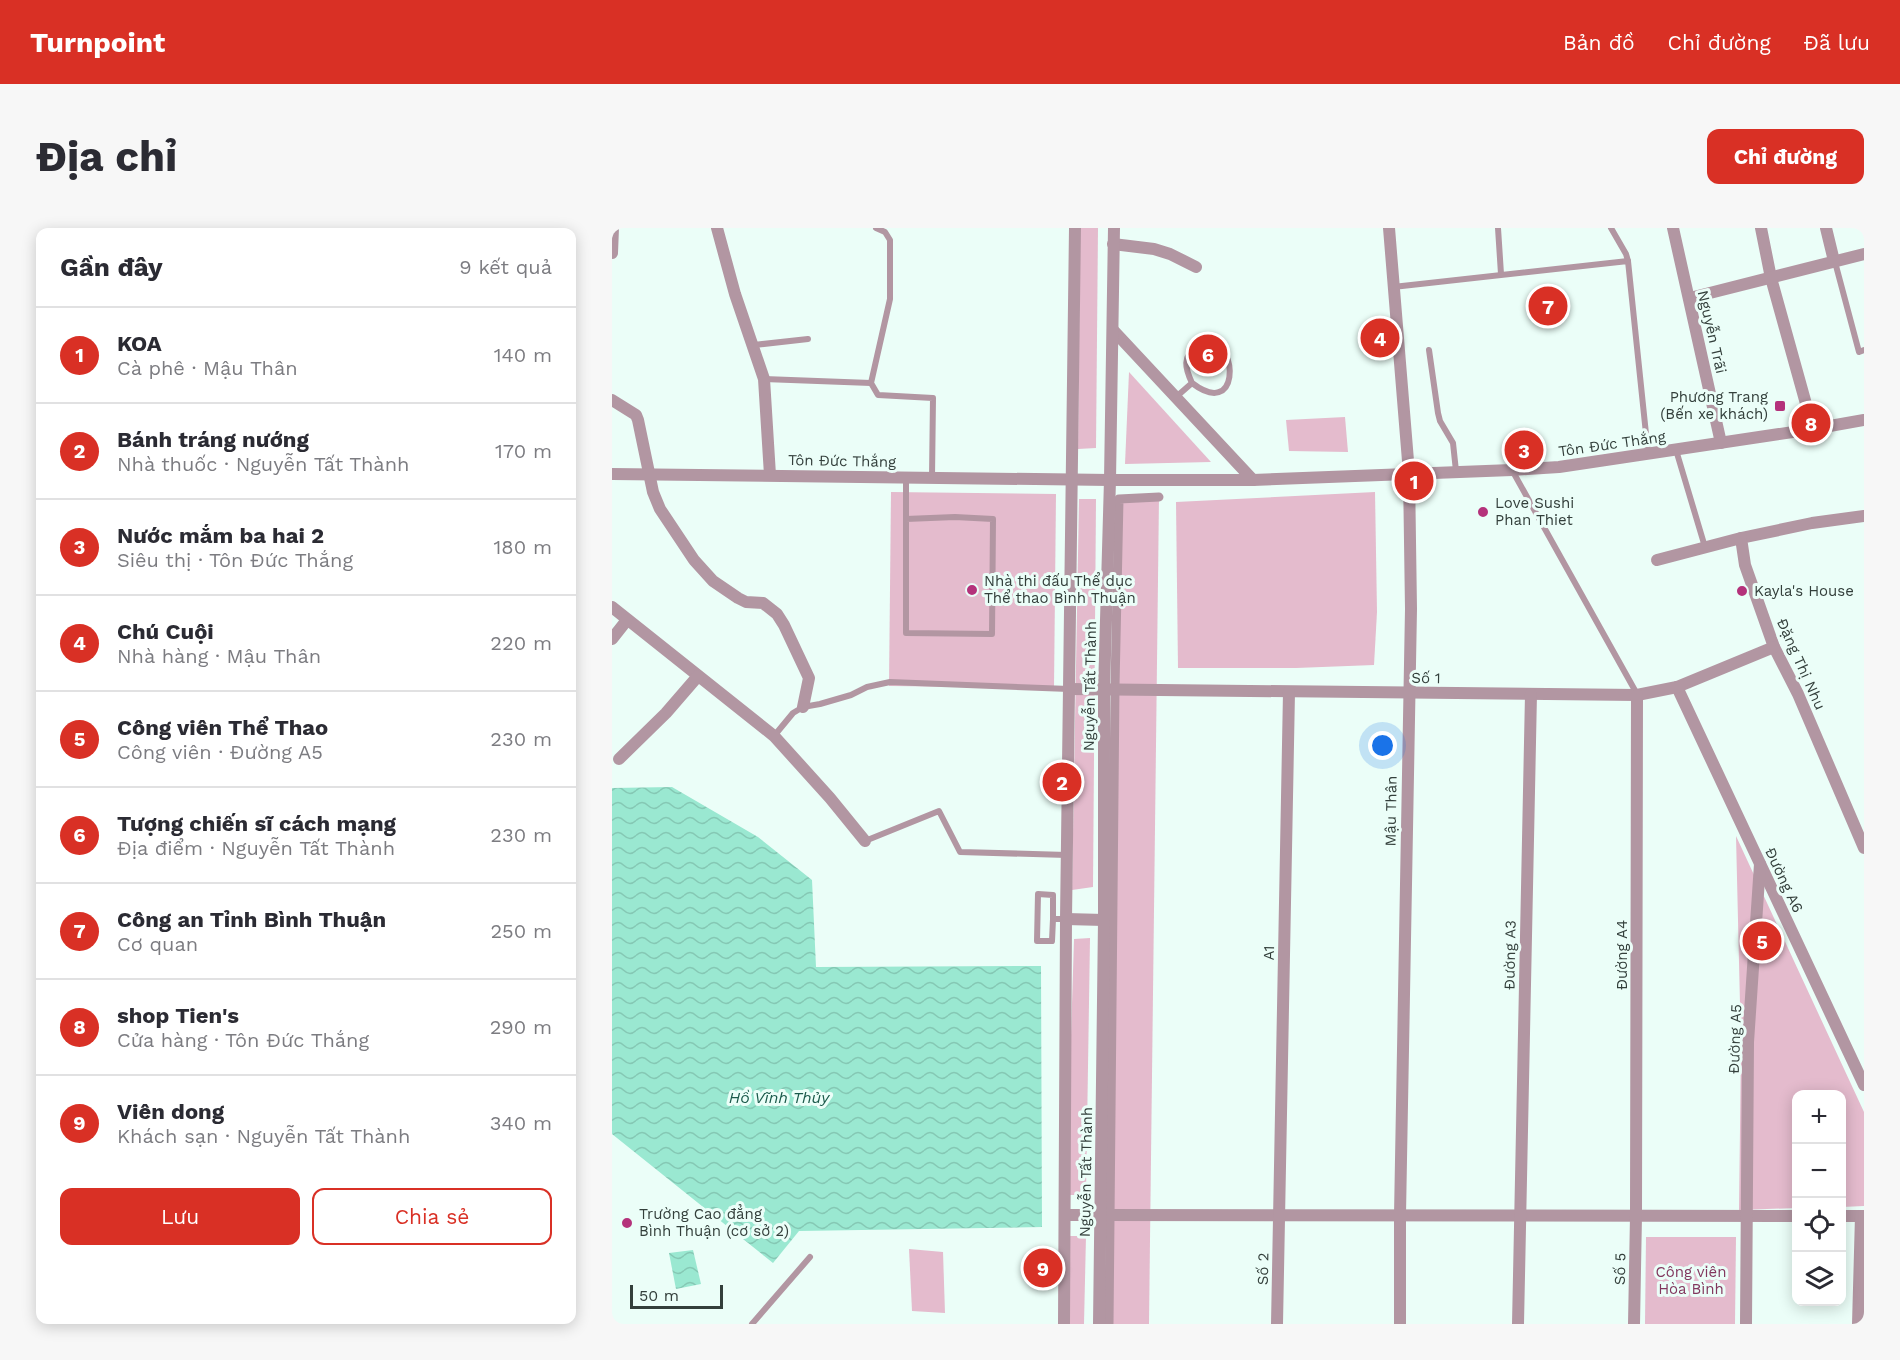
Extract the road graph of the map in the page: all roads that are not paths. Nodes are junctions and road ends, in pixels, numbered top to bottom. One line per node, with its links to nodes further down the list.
1 (613, 228): 13 (street)
2 (717, 228): 24 (street)
3 (876, 228): 29 (lane)
4 (1075, 228): 45 (street, Nguyễn Tất Thành)
5 (1114, 228): 12 (street, Nguyễn Tất Thành)
6 (1389, 228): 20 (street, Mậu Thân)
7 (1498, 228): 18 (lane)
8 (1611, 228): 15 (lane)
9 (1672, 228): 21 (street, Nguyễn Trãi)
10 (1761, 228): 19 (street)
11 (1826, 228): 16 (street)
12 (1113, 244): 17 (street); 22 (street, Nguyễn Tất Thành)
13 (612, 252)
14 (1864, 254): 16 (street)
15 (1628, 261): 18 (lane); 36 (lane)
16 (1834, 261): 19 (street); 26 (lane)
17 (1196, 267)
18 (1501, 274): 20 (lane)
19 (1772, 278): 21 (street); 33 (street)
20 (1393, 287): 39 (street, Mậu Thân)
21 (1690, 298): 34 (street, Nguyễn Trãi)
22 (1113, 330): 30 (street); 46 (street, Nguyễn Tất Thành)
23 (808, 339): 24 (lane)
24 (754, 345): 27 (street)
25 (1429, 350): 38 (lane)
26 (1864, 350)
27 (764, 378): 29 (lane); 42 (street)
28 (1192, 382): 28 (lane); 30 (lane)
29 (871, 383): 44 (lane)
30 (1176, 398): 47 (street)
31 (612, 400): 41 (street)
32 (1864, 420): 33 (street, Tôn Đức Thắng)
33 (1813, 429): 34 (street, Tôn Đức Thắng)
34 (1721, 443): 35 (street, Tôn Đức Thắng)
35 (1676, 450): 36 (street, Tôn Đức Thắng); 52 (lane)
36 (1648, 454): 37 (street, Tôn Đức Thắng)
37 (1512, 470): 38 (street, Tôn Đức Thắng); 65 (lane)
38 (1456, 471): 39 (street, Tôn Đức Thắng)
39 (1409, 473): 47 (street, Tôn Đức Thắng); 63 (street, Mậu Thân)
40 (612, 474): 41 (street, Tôn Đức Thắng)
41 (651, 475): 42 (street, Tôn Đức Thắng); 66 (street)
42 (770, 475): 43 (street, Tôn Đức Thắng)
43 (906, 477): 44 (street, Tôn Đức Thắng); 50 (lane)
44 (932, 477): 45 (street, Tôn Đức Thắng)
45 (1071, 479): 46 (street, Tôn Đức Thắng); 60 (street, Nguyễn Tất Thành)
46 (1110, 480): 47 (street, Tôn Đức Thắng); 61 (street, Nguyễn Tất Thành)
47 (1253, 480)
48 (1159, 497): 61 (street)
49 (1864, 516): 51 (street)
50 (906, 519): 50 (lane)
51 (1741, 538): 52 (street); 57 (street, Đặng Thị Nhu)
52 (1705, 547): 53 (street)
53 (1657, 560)
54 (612, 607): 55 (street)
55 (627, 620): 56 (street); 58 (street)
56 (612, 639)
57 (1774, 647): 59 (street, Số 1); 70 (street, Đặng Thị Nhu)
58 (698, 675): 67 (street); 68 (street)
59 (1677, 687): 65 (street, Số 1); 72 (street, Đường A6)
60 (1069, 689): 61 (street, Số 1); 66 (lane); 71 (street, Nguyễn Tất Thành)
61 (1109, 690): 62 (street, Số 1); 75 (street, Nguyễn Tất Thành); 78 (street)
62 (1289, 692): 63 (street, Số 1); 79 (street, A1)
63 (1408, 693): 64 (street, Số 1); 80 (street, Mậu Thân)
64 (1530, 694): 65 (street, Số 1); 81 (street, Đường A3)
65 (1637, 695): 82 (street, Đường A4)
66 (803, 706): 67 (lane)
67 (774, 736): 69 (street)
68 (619, 759)
69 (864, 841): 71 (lane)
70 (1864, 848)
71 (1066, 855): 74 (street, Nguyễn Tất Thành)
72 (1760, 864): 76 (street, Đường A6); 83 (street, Đường A5)
73 (1053, 919): 73 (lane); 74 (lane)
74 (1066, 919): 75 (street); 77 (street, Nguyễn Tất Thành)
75 (1104, 920): 78 (street, Nguyễn Tất Thành)
76 (1864, 1085)
77 (1065, 1215): 78 (street); 89 (street, Nguyễn Tất Thành)
78 (1105, 1215): 79 (street); 90 (street, Nguyễn Tất Thành); 91 (street)
79 (1279, 1215): 80 (street); 92 (street, Số 2)
80 (1400, 1215): 81 (street); 93 (street, Mậu Thân)
81 (1521, 1215): 82 (street); 94 (street, Đường A3)
82 (1636, 1216): 83 (street); 95 (street, Số 5)
83 (1747, 1216): 84 (street); 96 (street, Đường A5)
84 (1792, 1216)
85 (1846, 1216): 86 (street)
86 (1863, 1216): 97 (street)
87 (810, 1257): 88 (lane)
88 (752, 1324)
89 (1064, 1324)
90 (1100, 1324)
91 (1109, 1324)
92 (1277, 1324)
93 (1400, 1324)
94 (1518, 1324)
95 (1634, 1324)
96 (1746, 1324)
97 (1858, 1324)

